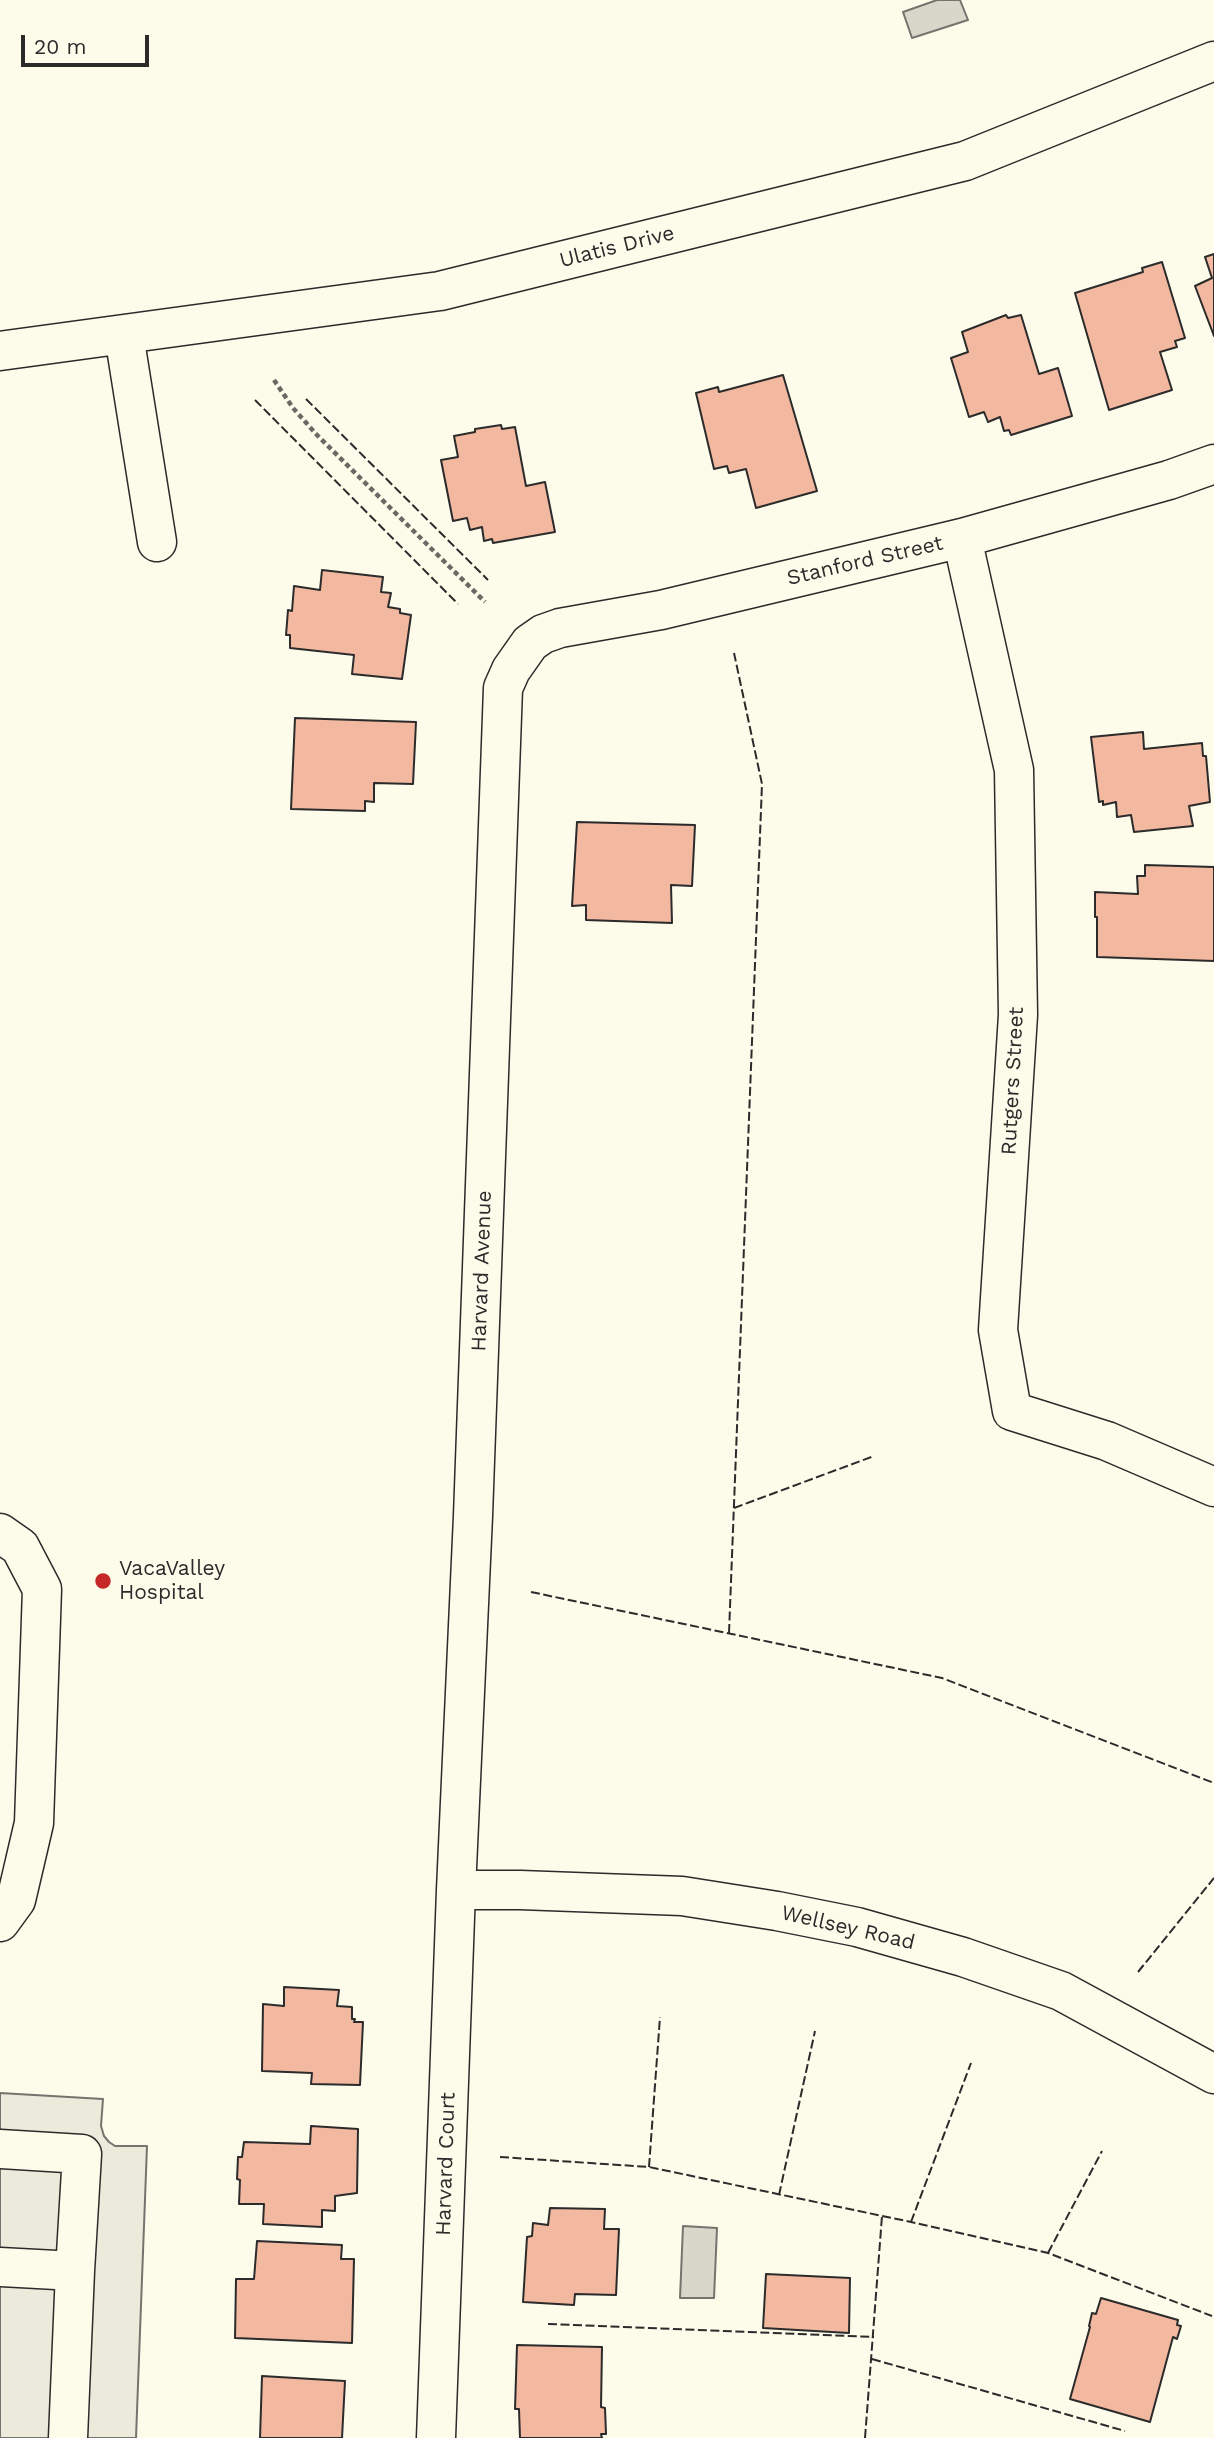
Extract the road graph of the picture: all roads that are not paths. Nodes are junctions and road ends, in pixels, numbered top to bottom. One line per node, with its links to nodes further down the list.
1 (1214, 61): 2 (street, Ulatis Drive)
2 (124, 335): 3 (street, Ulatis Drive); 6 (street)
3 (0, 351)
4 (1214, 464): 5 (street, Stanford Street)
5 (962, 538): 7 (street, Stanford Street); 8 (street, Rutgers Street)
6 (157, 542)
7 (520, 656): 11 (street, Harvard Avenue)
8 (1214, 1487)
9 (0, 1503): 10 (street)
10 (10, 1540): 12 (street)
11 (456, 1890): 13 (street, Wellsey Road); 18 (street, Harvard Court)
12 (0, 1922)
13 (1214, 2074)
14 (0, 2149): 16 (street)
15 (0, 2267): 16 (street)
16 (75, 2271): 17 (street)
17 (68, 2438)
18 (436, 2438)

